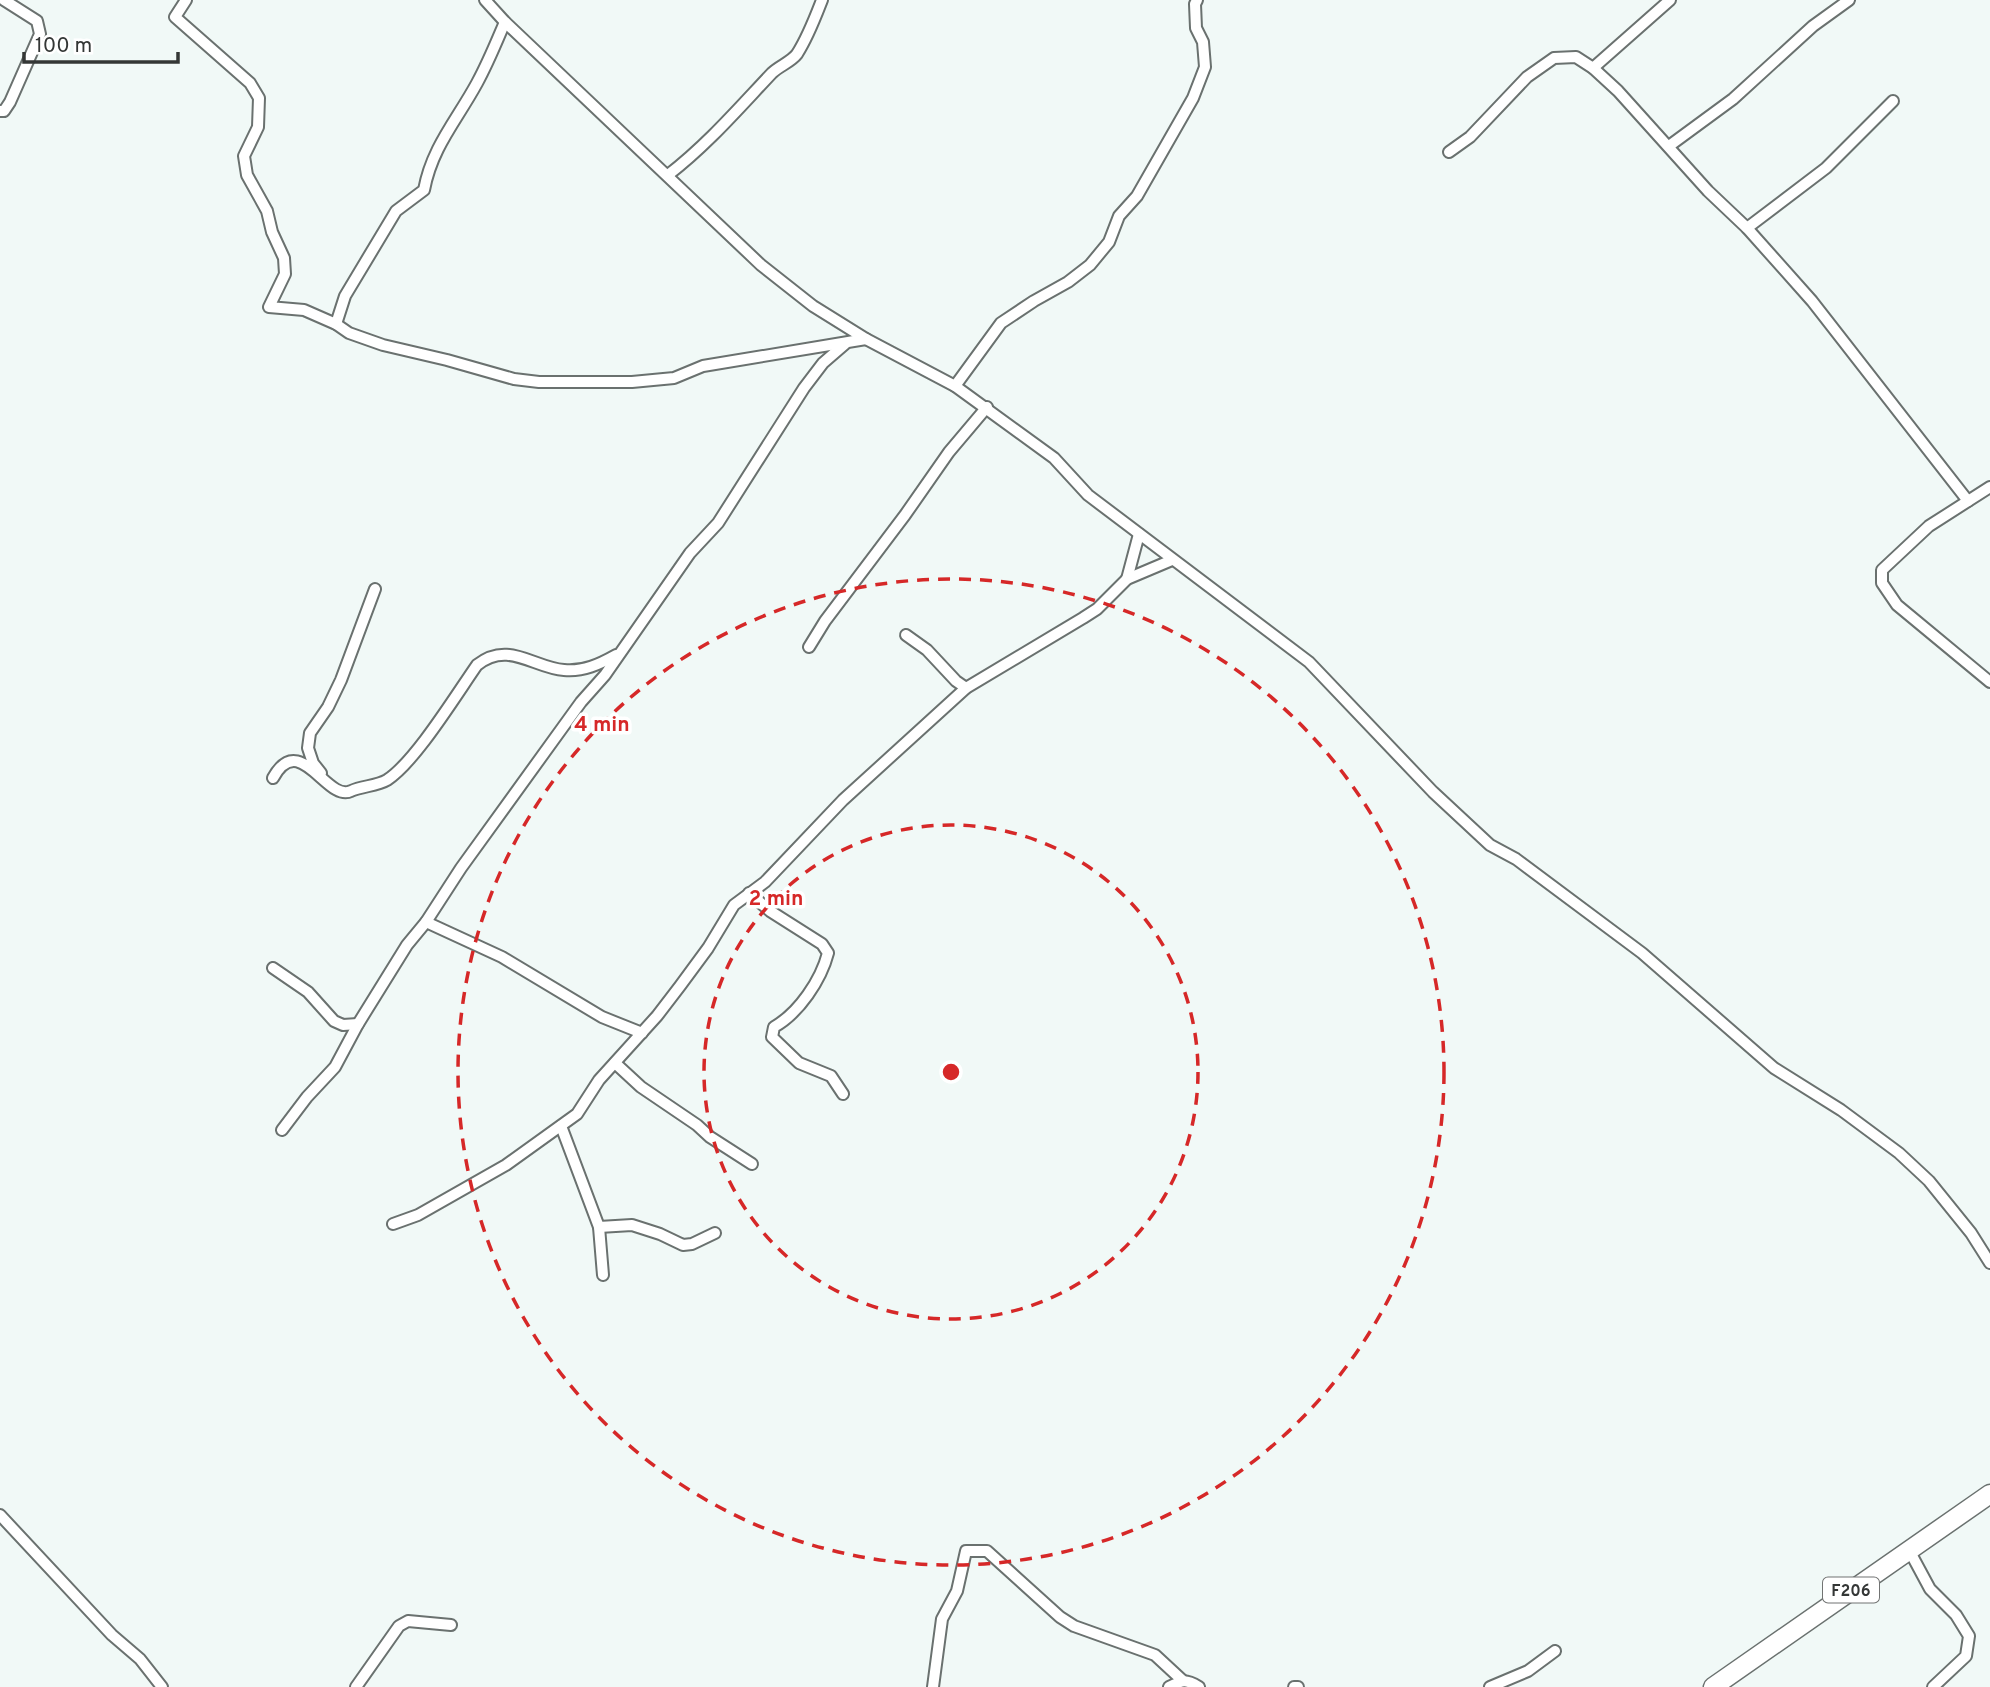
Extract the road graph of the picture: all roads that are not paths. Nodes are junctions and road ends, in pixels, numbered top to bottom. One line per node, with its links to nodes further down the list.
1 (4, 0): 11 (street)
2 (186, 0): 16 (street)
3 (485, 0): 8 (street)
4 (822, 0): 14 (street)
5 (1197, 0): 19 (street)
6 (1670, 0): 9 (street)
7 (1849, 0): 12 (street)
8 (505, 22): 14 (street); 16 (street)
9 (1593, 68): 12 (street); 13 (street)
10 (1893, 101): 15 (street)
11 (0, 111)
12 (1669, 146): 15 (street)
13 (1449, 152)
14 (668, 175): 17 (street)
15 (1747, 228): 22 (street)
16 (336, 324): 18 (street)
17 (866, 339): 18 (street); 19 (street)
18 (845, 344): 29 (street)
19 (955, 386): 20 (street)
20 (987, 407): 23 (street); 28 (street)
21 (1990, 487): 22 (street)
22 (1968, 501): 30 (street)
23 (1139, 534): 24 (street); 25 (street)
24 (1172, 560): 25 (street); 47 (street)
25 (1127, 579): 31 (street)
26 (375, 589): 33 (street)
27 (906, 635): 31 (street)
28 (809, 647)
29 (618, 654): 33 (street); 35 (street)
30 (1990, 682)
31 (966, 688): 34 (street)
32 (272, 778): 33 (street)
33 (327, 781)
34 (749, 893): 38 (street); 40 (street)
35 (426, 922): 37 (street); 38 (street)
36 (273, 968): 37 (street)
37 (358, 1024): 42 (street)
38 (642, 1033): 39 (street)
39 (615, 1063): 41 (street); 43 (street)
40 (843, 1094)
41 (561, 1126): 44 (street); 45 (street)
42 (282, 1130)
43 (752, 1164)
44 (393, 1224)
45 (599, 1227): 46 (street); 48 (street)
46 (715, 1233)
47 (1990, 1262)
48 (603, 1275)
49 (1990, 1494): 51 (main road, F206)
50 (0, 1516): 55 (street)
51 (1909, 1550): 61 (main road, F206); 62 (street)
52 (451, 1625): 56 (street)
53 (1555, 1651): 60 (street)
54 (1182, 1680): 57 (street); 58 (street); 59 (street)
55 (162, 1687)
56 (356, 1687)
57 (933, 1687)
58 (1169, 1687)
59 (1199, 1687)
60 (1490, 1687)
61 (1713, 1687)
62 (1933, 1687)

